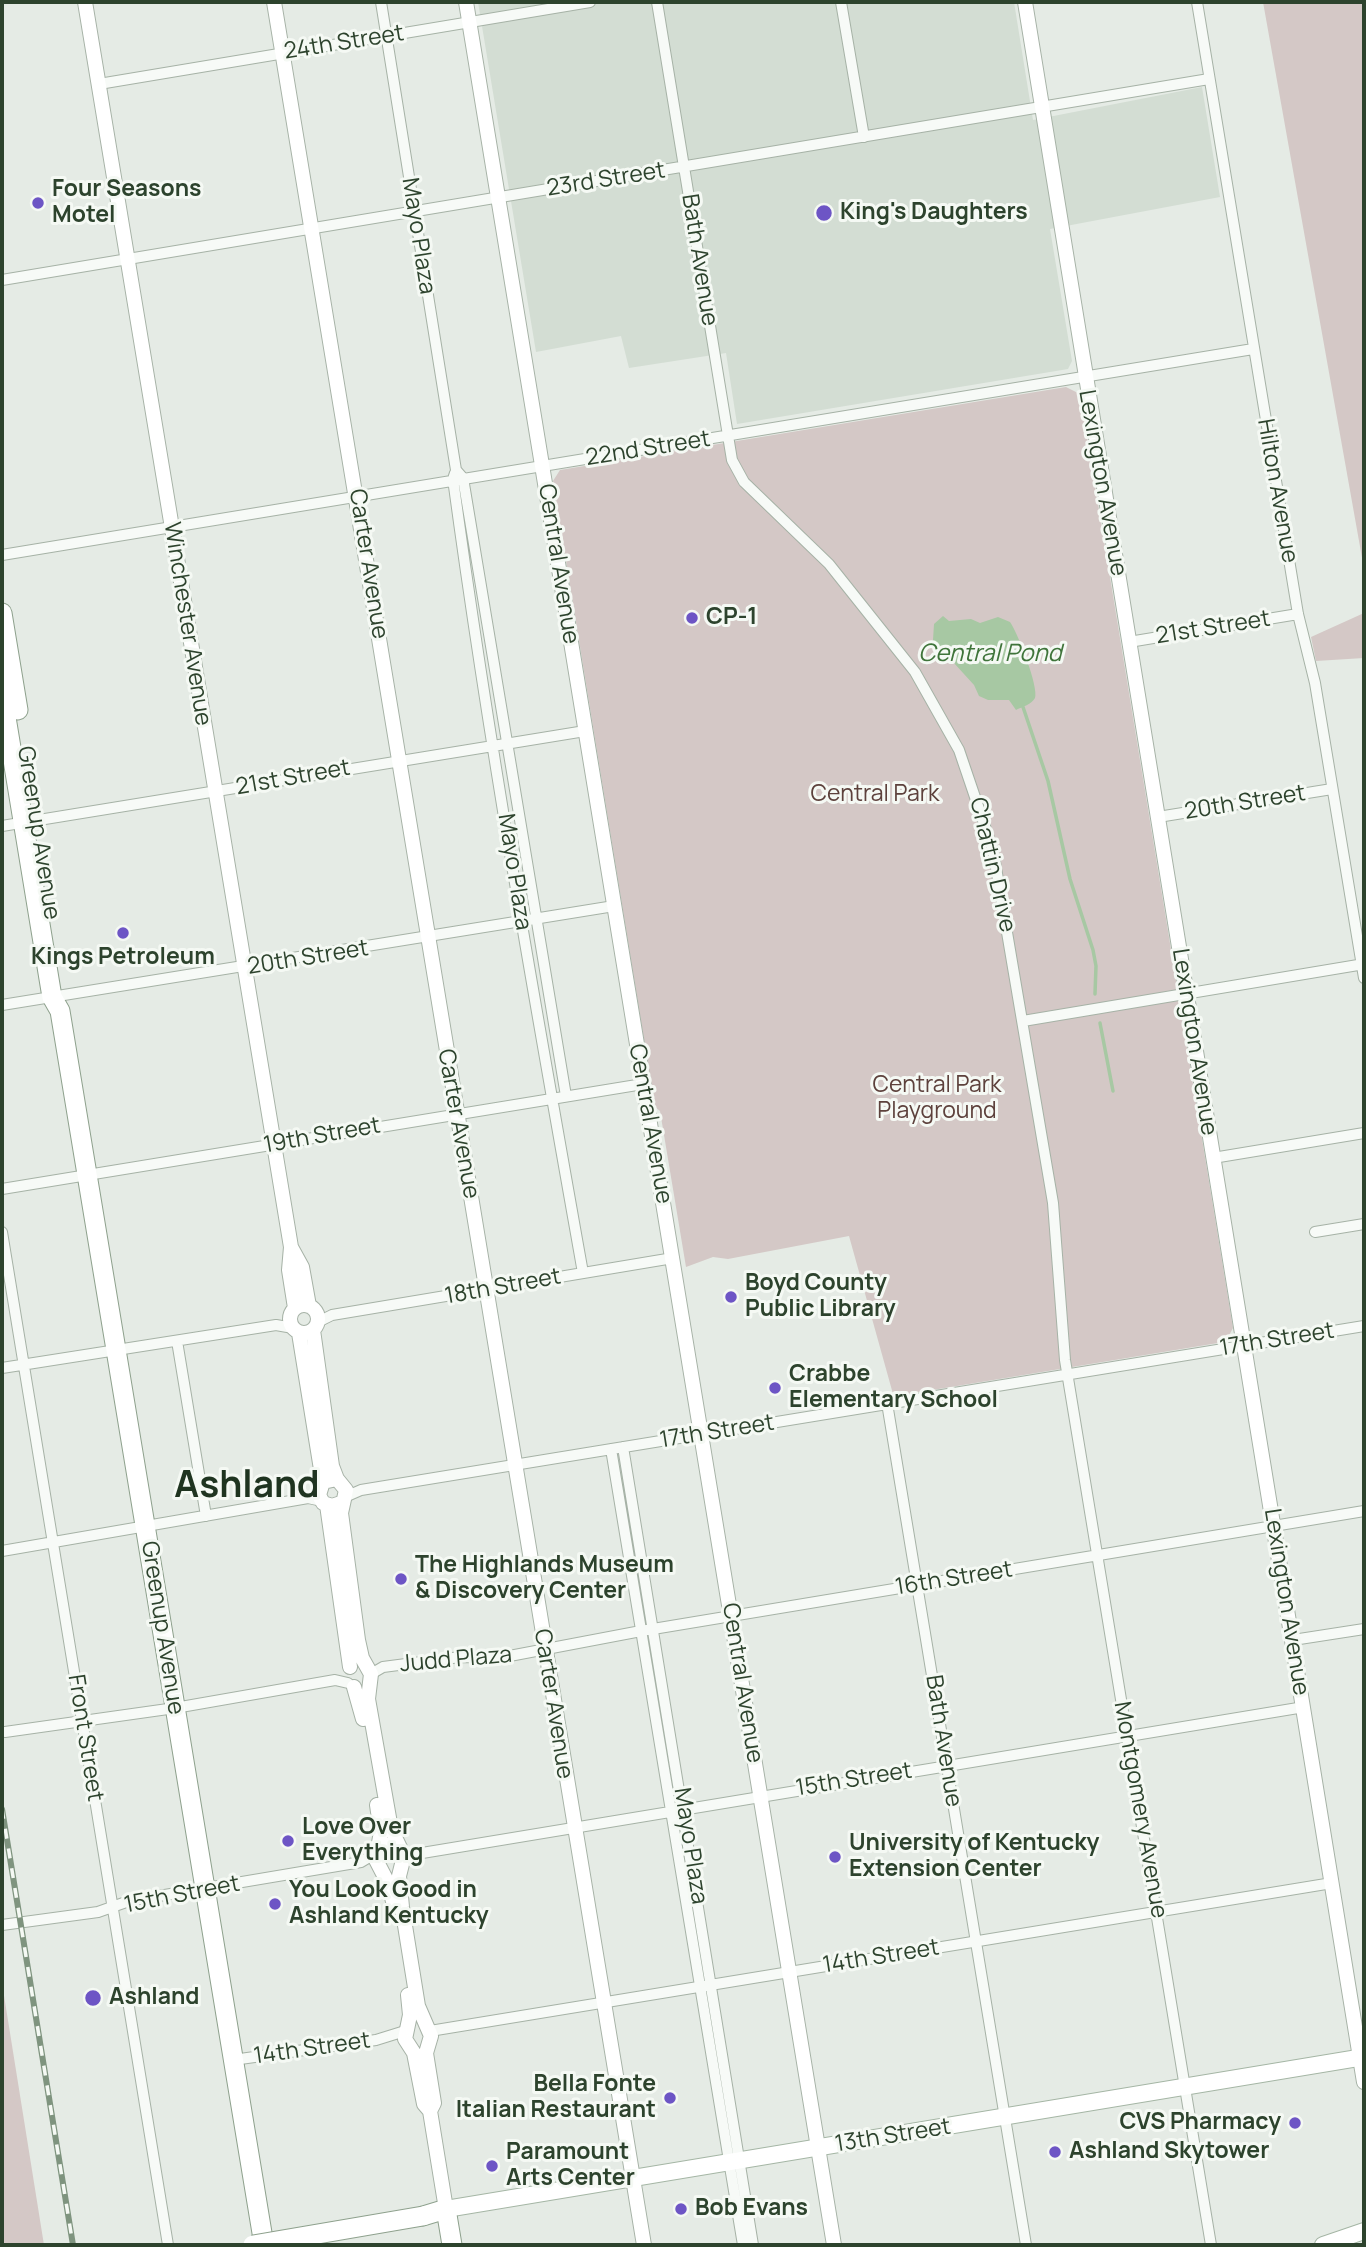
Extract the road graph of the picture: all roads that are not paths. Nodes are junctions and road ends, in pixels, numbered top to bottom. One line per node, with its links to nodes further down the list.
1 (85, 2): 14 (street, Winchester Avenue)
2 (274, 2): 12 (street, Carter Avenue)
3 (381, 2): 11 (street, Mayo Plaza)
4 (466, 2): 10 (street, Central Avenue)
5 (590, 2): 10 (street, 24th Street)
6 (657, 2): 17 (street, Bath Avenue)
7 (841, 2): 16 (street)
8 (1025, 2): 15 (street, Lexington Avenue)
9 (1197, 2): 13 (street, Hilton Avenue)
10 (470, 23): 11 (street, 24th Street); 18 (street, Central Avenue)
11 (387, 36): 12 (street, 24th Street); 19 (street, Mayo Plaza)
12 (283, 53): 14 (street, 24th Street); 20 (street, Carter Avenue)
13 (1209, 79): 15 (street, 23rd Street); 23 (street, Hilton Avenue)
14 (99, 84): 21 (street, Winchester Avenue)
15 (1041, 108): 16 (street, 23rd Street); 24 (street, Lexington Avenue)
16 (864, 137): 17 (street, 23rd Street)
17 (683, 167): 18 (street, 23rd Street); 25 (street, Bath Avenue)
18 (498, 197): 19 (street, 23rd Street); 26 (street, Central Avenue)
19 (413, 211): 20 (street, 23rd Street); 27 (street, Mayo Plaza)
20 (312, 228): 21 (street, 23rd Street); 28 (street, Carter Avenue)
21 (127, 259): 22 (street, 23rd Street); 29 (street, Winchester Avenue)
22 (2, 280)
23 (1253, 349): 24 (street, 22nd Street); 32 (street, Hilton Avenue)
24 (1084, 378): 25 (street, 22nd Street); 33 (street, Lexington Avenue)
25 (727, 436): 26 (street, 22nd Street); 54 (street, Chattin Drive)
26 (543, 466): 27 (street, 22nd Street); 35 (street, Central Avenue)
27 (457, 476): 28 (street, 22nd Street); 36 (street, Mayo Plaza); 37 (street, Mayo Plaza)
28 (357, 495): 29 (street, 22nd Street); 38 (street, Carter Avenue)
29 (171, 527): 30 (street, 22nd Street); 40 (street, Winchester Avenue)
30 (2, 555)
31 (2, 613): 42 (highway, Greenup Avenue)
32 (1297, 614): 33 (street, 21st Street); 39 (street, Hilton Avenue)
33 (1129, 642): 41 (street, Lexington Avenue)
34 (2, 693): 42 (highway, Greenup Avenue)
35 (585, 731): 36 (street, 21st Street); 44 (street, Central Avenue)
36 (509, 744): 37 (street, 21st Street); 45 (street, Mayo Plaza)
37 (493, 746): 38 (street, 21st Street); 46 (street, Mayo Plaza)
38 (398, 760): 40 (street, 21st Street); 47 (street, Carter Avenue)
39 (1332, 789): 41 (street, 20th Street); 48 (street, Hilton Avenue)
40 (215, 791): 42 (street, 21st Street); 49 (street, Winchester Avenue)
41 (1158, 817): 51 (street, Lexington Avenue)
42 (30, 821): 43 (street, 21st Street); 52 (highway, Greenup Avenue)
43 (2, 826)
44 (614, 906): 45 (street, 20th Street); 55 (street, Central Avenue)
45 (538, 919): 46 (street, 20th Street); 56 (street, Mayo Plaza)
46 (522, 922): 47 (street, 20th Street); 57 (street, Mayo Plaza)
47 (427, 939): 49 (street, 20th Street); 58 (street, Carter Avenue)
48 (1363, 964): 50 (street, Hilton Avenue); 51 (street)
49 (244, 968): 52 (street, 20th Street); 60 (street, Winchester Avenue)
50 (1364, 978)
51 (1186, 993): 54 (street); 61 (street, Lexington Avenue)
52 (59, 1002): 53 (street, 20th Street); 62 (highway, Greenup Avenue)
53 (2, 1005)
54 (1023, 1021): 77 (street, Chattin Drive)
55 (643, 1084): 56 (street, 19th Street); 67 (street, Central Avenue)
56 (566, 1096): 57 (street, 19th Street)
57 (552, 1099): 58 (street, 19th Street); 68 (street, Mayo Plaza)
58 (457, 1113): 60 (street, 19th Street); 69 (street, Carter Avenue)
59 (1364, 1133): 61 (street)
60 (272, 1144): 62 (street, 19th Street); 70 (street, Winchester Avenue)
61 (1213, 1158): 73 (street, Lexington Avenue)
62 (87, 1175): 63 (street, 19th Street); 74 (highway, Greenup Avenue)
63 (2, 1189)
64 (1364, 1224): 66 (street)
65 (2, 1232): 75 (street, Front Street)
66 (1315, 1232)
67 (673, 1258): 68 (street, 18th Street); 79 (street, Central Avenue)
68 (583, 1273): 69 (street, 18th Street)
69 (487, 1289): 70 (street, 18th Street); 82 (street, Carter Avenue)
70 (304, 1319): 72 (street, 18th Street); 83 (street, Winchester Avenue)
71 (1364, 1326): 73 (street, 17th Street)
72 (177, 1341): 74 (street, 18th Street); 85 (street)
73 (1243, 1345): 77 (street, 17th Street); 87 (street, Lexington Avenue)
74 (116, 1351): 75 (street, 18th Street); 86 (highway, Greenup Avenue)
75 (24, 1364): 76 (street, 18th Street); 88 (street, Front Street)
76 (2, 1368)
77 (1068, 1374): 78 (street, 17th Street); 90 (street, Montgomery Avenue)
78 (887, 1403): 79 (street, 17th Street); 91 (street, Bath Avenue)
79 (701, 1436): 80 (street, 17th Street); 92 (street, Central Avenue)
80 (624, 1447): 81 (street, 17th Street); 93 (street, Mayo Plaza)
81 (611, 1449): 82 (street, 17th Street); 95 (street, Mayo Plaza)
82 (515, 1464): 83 (street, 17th Street); 97 (street, Carter Avenue)
83 (330, 1493): 85 (street, 17th Street); 98 (street, Winchester Avenue)
84 (1364, 1511): 87 (street, 16th Street)
85 (206, 1516): 86 (street, 17th Street)
86 (145, 1526): 88 (street, 17th Street); 100 (highway, Greenup Avenue)
87 (1274, 1526): 90 (street, 16th Street); 96 (street, Lexington Avenue)
88 (52, 1542): 89 (street, 17th Street); 101 (street, Front Street)
89 (2, 1551)
90 (1098, 1555): 91 (street, 16th Street); 103 (street, Montgomery Avenue)
91 (917, 1585): 92 (street, 16th Street); 104 (street, Bath Avenue)
92 (731, 1616): 93 (street, 16th Street); 105 (street, Central Avenue)
93 (655, 1629): 95 (street, 16th Street); 106 (street, Mayo Plaza)
94 (1364, 1629): 96 (street)
95 (641, 1631): 97 (street, 16th Street); 107 (street, Mayo Plaza)
96 (1293, 1640): 99 (street, Lexington Avenue)
97 (544, 1649): 98 (street, Judd Plaza); 108 (street, Carter Avenue)
98 (355, 1677): 100 (street); 109 (street, Winchester Avenue); 110 (street, Winchester Avenue)
99 (1304, 1707): 103 (street, 15th Street); 111 (street, Lexington Avenue)
100 (175, 1708): 101 (street); 112 (highway, Greenup Avenue)
101 (82, 1719): 102 (street); 113 (street, Front Street)
102 (5, 1732)
103 (1127, 1736): 104 (street, 15th Street); 114 (street, Montgomery Avenue)
104 (947, 1765): 105 (street, 15th Street); 116 (street, Bath Avenue)
105 (761, 1796): 106 (street, 15th Street); 117 (street, Central Avenue)
106 (684, 1808): 107 (street, 15th Street); 118 (street, Mayo Plaza)
107 (670, 1810): 108 (street, 15th Street); 118 (street, Mayo Plaza)
108 (573, 1826): 109 (street, 15th Street); 119 (street, Carter Avenue)
109 (400, 1856): 110 (street); 110 (street); 120 (street, Winchester Avenue)
110 (378, 1860): 112 (street, 15th Street); 121 (street, Winchester Avenue)
111 (1332, 1883): 114 (street, 14th Street); 122 (street, Lexington Avenue)
112 (204, 1889): 113 (street, 15th Street); 123 (highway, Greenup Avenue)
113 (112, 1909): 115 (street, 15th Street); 133 (street, Front Street)
114 (1157, 1912): 116 (street, 14th Street); 125 (street, Montgomery Avenue)
115 (2, 1925)
116 (976, 1941): 117 (street, 14th Street); 127 (street, Bath Avenue)
117 (790, 1972): 118 (street, 14th Street); 128 (street, Central Avenue)
118 (706, 1985): 119 (street, 14th Street); 129 (street, Mayo Plaza)
119 (602, 2001): 120 (street, 14th Street); 130 (street, Carter Avenue)
120 (427, 2033): 121 (street); 121 (street); 126 (street, Winchester Avenue)
121 (407, 2036): 123 (street, 14th Street); 126 (street, Winchester Avenue)
122 (1362, 2058): 124 (street, Lexington Avenue); 125 (main road, 13th Street)
123 (233, 2060): 135 (highway, Greenup Avenue)
124 (1364, 2082)
125 (1185, 2088): 127 (main road, 13th Street); 142 (street, Montgomery Avenue)
126 (430, 2111): 131 (street, Winchester Avenue)
127 (1005, 2118): 128 (main road, 13th Street); 141 (street, Bath Avenue)
128 (818, 2148): 129 (main road, 13th Street); 140 (street, Central Avenue)
129 (735, 2163): 130 (main road, 13th Street); 138 (street, Mayo Plaza); 139 (street, Mayo Plaza)
130 (633, 2179): 131 (main road, 13th Street); 137 (street, Carter Avenue)
131 (446, 2209): 134 (highway, 13th Street, bridge); 136 (highway, Winchester Avenue)
132 (1364, 2231): 143 (main road)
133 (168, 2245)
134 (253, 2245)
135 (264, 2245)
136 (452, 2245)
137 (644, 2245)
138 (743, 2245)
139 (753, 2245)
140 (834, 2245)
141 (1026, 2245)
142 (1211, 2245)
143 (1323, 2245)

